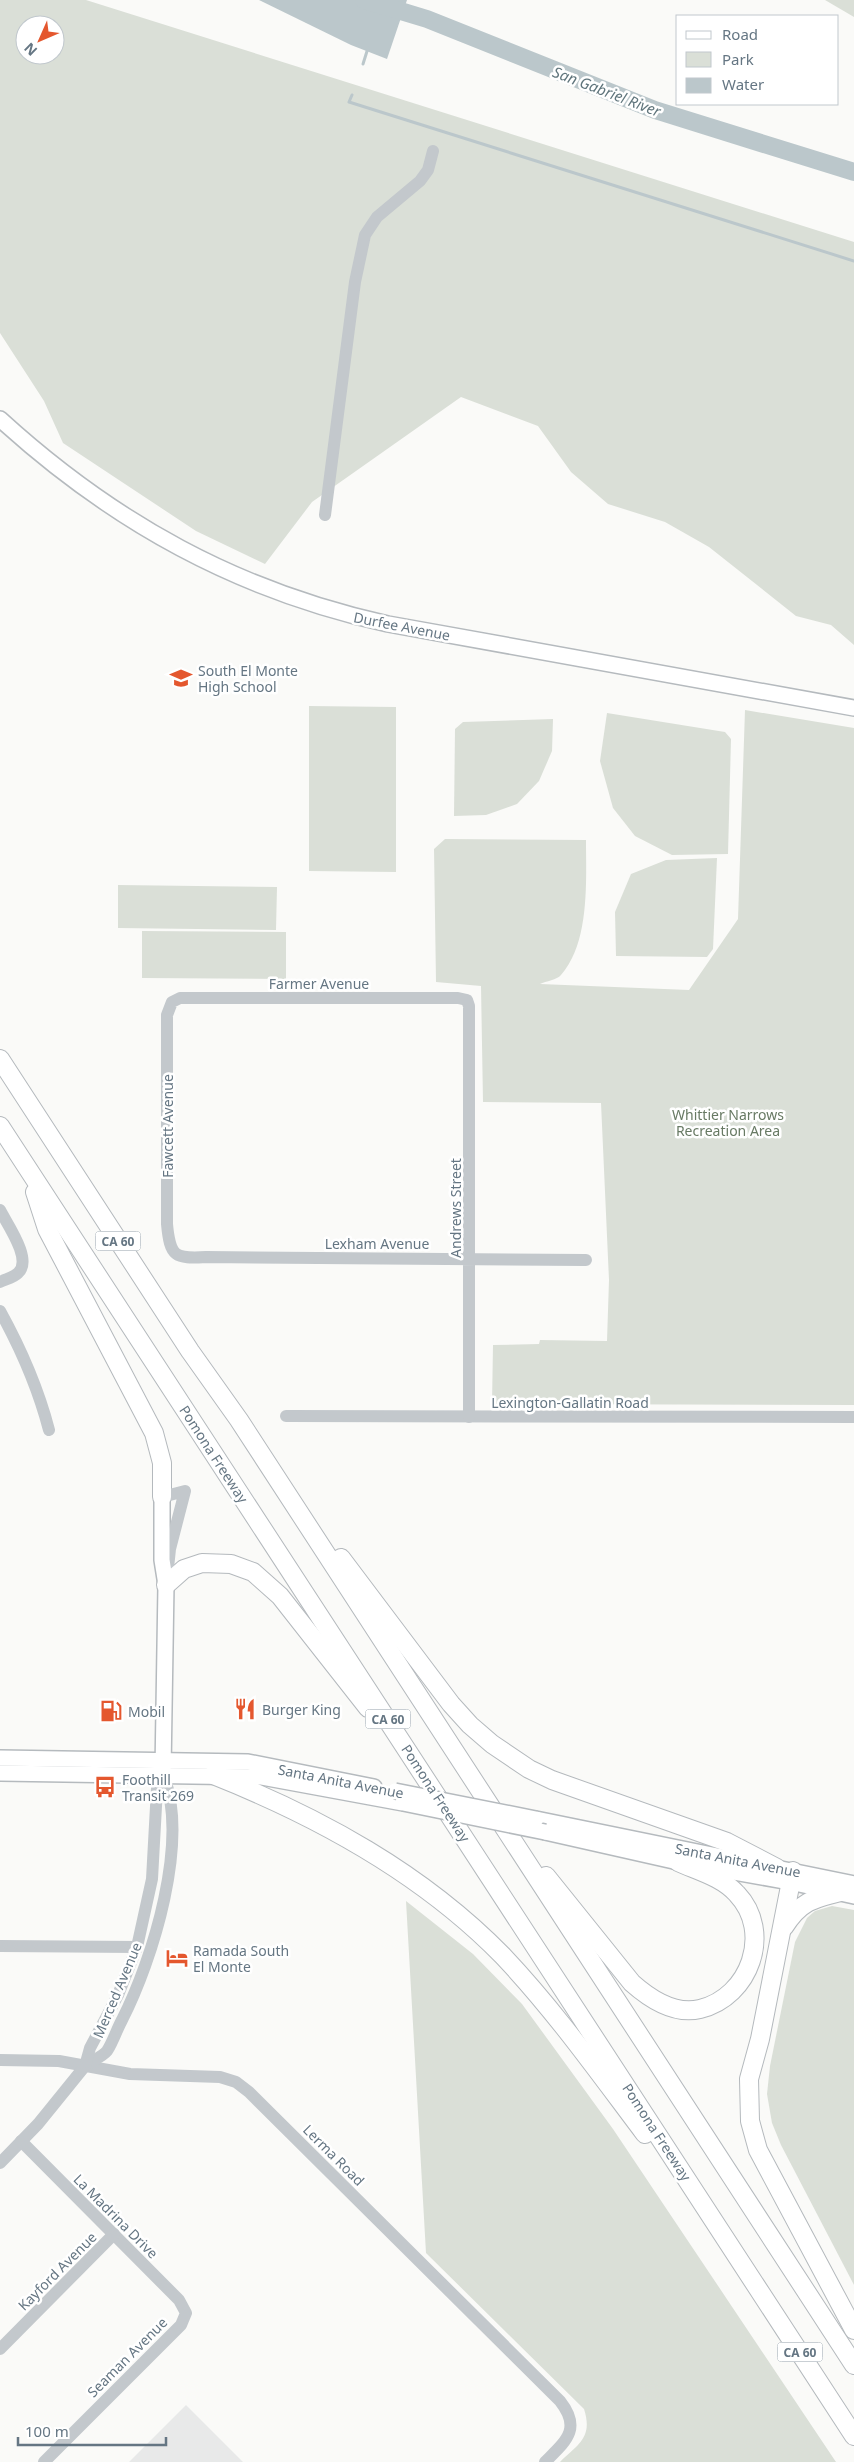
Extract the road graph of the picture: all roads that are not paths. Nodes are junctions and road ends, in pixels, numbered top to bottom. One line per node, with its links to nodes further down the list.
1 (434, 151): 3 (street)
2 (0, 420): 4 (main road, Durfee Avenue)
3 (325, 515)
4 (854, 708)
5 (467, 1000): 6 (street, Farmer Avenue); 12 (street, Andrews Street)
6 (172, 1002): 11 (street, Fawcett Avenue)
7 (0, 1060): 19 (highway, CA 60)
8 (0, 1126): 9 (highway, Pomona Freeway / CA 60)
9 (28, 1170): 21 (highway); 28 (highway, Pomona Freeway / CA 60)
10 (0, 1210): 14 (street)
11 (172, 1250): 12 (street, Lexham Avenue)
12 (470, 1259): 13 (street, Lexham Avenue); 17 (street, Andrews Street)
13 (586, 1260)
14 (0, 1282)
15 (0, 1311): 20 (street)
16 (286, 1416): 17 (street, Lexington-Gallatin Road)
17 (469, 1417): 18 (street, Lexington-Gallatin Road)
18 (854, 1417)
19 (239, 1420): 27 (highway, CA 60); 33 (highway)
20 (49, 1430)
21 (162, 1497): 22 (main road); 22 (street)
22 (166, 1585): 24 (main road); 28 (highway)
23 (0, 1758): 24 (main road, Santa Anita Avenue)
24 (163, 1767): 25 (main road, Santa Anita Avenue); 26 (main road, Santa Anita Avenue); 29 (main road, Santa Anita Avenue); 30 (street, Merced Avenue); 31 (street, Merced Avenue)
25 (0, 1773)
26 (213, 1774): 29 (main road, Santa Anita Avenue); 43 (highway)
27 (482, 1795): 32 (highway); 47 (highway, CA 60)
28 (438, 1796): 43 (highway, Pomona Freeway / CA 60)
29 (399, 1797): 32 (main road, Santa Anita Avenue, bridge); 33 (main road, Santa Anita Avenue, bridge)
30 (156, 1816): 31 (street); 37 (street, Merced Avenue)
31 (171, 1819): 39 (street, Merced Avenue)
32 (678, 1862): 33 (main road, Santa Anita Avenue)
33 (787, 1874): 34 (main road, Santa Anita Avenue); 35 (highway)
34 (849, 1891): 35 (highway)
35 (781, 1932): 45 (highway)
36 (0, 1946): 37 (street)
37 (136, 1948): 39 (street, Merced Avenue)
38 (0, 2060): 39 (street, Lerma Road)
39 (85, 2066): 40 (street, Merced Avenue); 50 (street, Lerma Road)
40 (21, 2141): 41 (street, Merced Avenue); 42 (street, La Madrina Drive)
41 (0, 2163)
42 (114, 2234): 44 (street, La Madrina Drive); 46 (street, Kayford Avenue)
43 (747, 2269): 48 (highway, Pomona Freeway / CA 60)
44 (186, 2314): 49 (street, Seaman Avenue)
45 (854, 2330)
46 (0, 2349)
47 (854, 2364)
48 (854, 2436)
49 (44, 2462)
50 (545, 2462)

